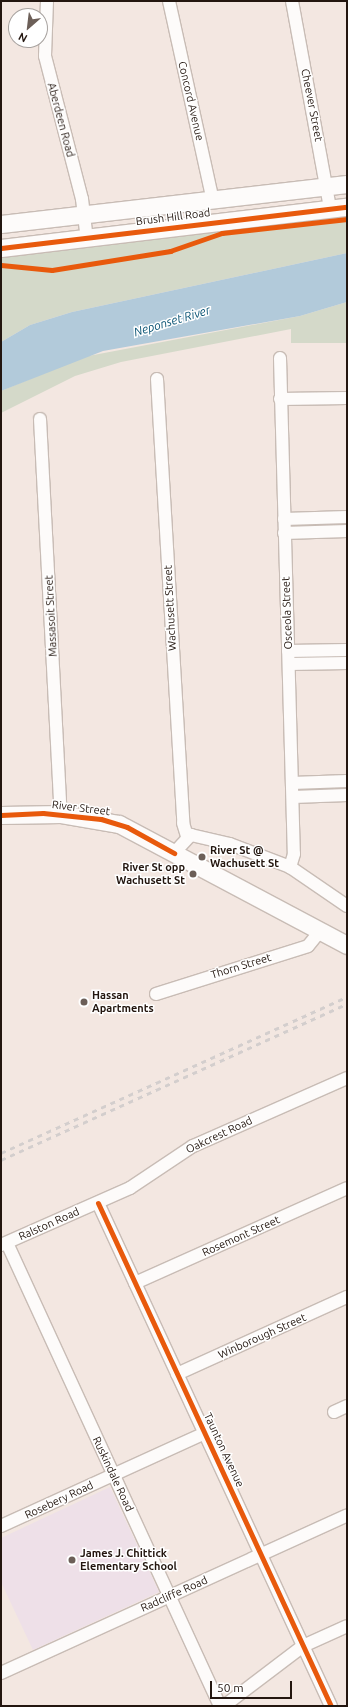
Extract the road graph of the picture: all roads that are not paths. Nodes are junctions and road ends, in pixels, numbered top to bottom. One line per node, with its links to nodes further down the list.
1 (47, 1): 9 (street, Aberdeen Road)
2 (169, 1): 6 (street, Concord Avenue)
3 (292, 1): 5 (street, Cheever Street)
4 (347, 184): 5 (main road, Brush Hill Road)
5 (327, 187): 6 (main road, Brush Hill Road); 8 (street, Cheever Street)
6 (213, 201): 9 (main road, Brush Hill Road)
7 (347, 207): 8 (main road, Brush Hill Road)
8 (330, 209): 11 (main road, Brush Hill Road)
9 (84, 216): 10 (main road, Brush Hill Road); 11 (street, Aberdeen Road)
10 (1, 224)
11 (87, 238): 12 (main road, Brush Hill Road)
12 (1, 248)
13 (280, 358): 16 (street, Osceola Street)
14 (157, 379): 32 (street, Wachusett Street)
15 (347, 398): 16 (street)
16 (280, 400): 19 (street, Osceola Street)
17 (40, 419): 30 (street, Massasoit Street)
18 (347, 517): 19 (street)
19 (284, 519): 21 (street, Osceola Street)
20 (347, 531): 21 (street)
21 (284, 533): 23 (street, Osceola Street)
22 (347, 650): 23 (street)
23 (288, 651): 25 (street, Osceola Street)
24 (347, 663): 25 (street)
25 (289, 664): 27 (street, Osceola Street)
26 (347, 781): 27 (street)
27 (292, 782): 29 (street, Osceola Street)
28 (347, 795): 29 (street)
29 (293, 797): 34 (street, Osceola Street)
30 (61, 814): 31 (main road, River Street); 33 (main road, River Street)
31 (1, 815)
32 (187, 836): 33 (street); 34 (street)
33 (174, 853): 36 (main road, River Street)
34 (290, 867): 35 (street)
35 (347, 906)
36 (320, 931): 37 (main road, River Street); 38 (street, Thorn Street)
37 (347, 945)
38 (156, 994)
39 (347, 1078): 41 (street, Oakcrest Road)
40 (347, 1188): 43 (street, Rosemont Street)
41 (98, 1203): 42 (street, Ralston Road); 43 (street, Taunton Avenue)
42 (4, 1244): 49 (street, Ruskindale Road)
43 (135, 1283): 45 (street, Taunton Avenue)
44 (347, 1297): 45 (street, Winborough Street)
45 (177, 1374): 48 (street, Taunton Avenue)
46 (347, 1406): 47 (street)
47 (334, 1412)
48 (205, 1433): 49 (street, Rosebery Road); 52 (street, Taunton Avenue)
49 (113, 1475): 51 (street, Rosebery Road); 53 (street, Ruskindale Road)
50 (347, 1515): 52 (street, Radcliffe Road)
51 (1, 1526)
52 (260, 1555): 53 (street, Radcliffe Road); 55 (street, Taunton Avenue)
53 (170, 1597): 56 (street, Radcliffe Road); 57 (street, Ruskindale Road)
54 (347, 1626): 55 (street)
55 (303, 1646): 58 (street); 59 (street, Taunton Avenue)
56 (1, 1673)
57 (220, 1706)
58 (224, 1706)
59 (331, 1706)

